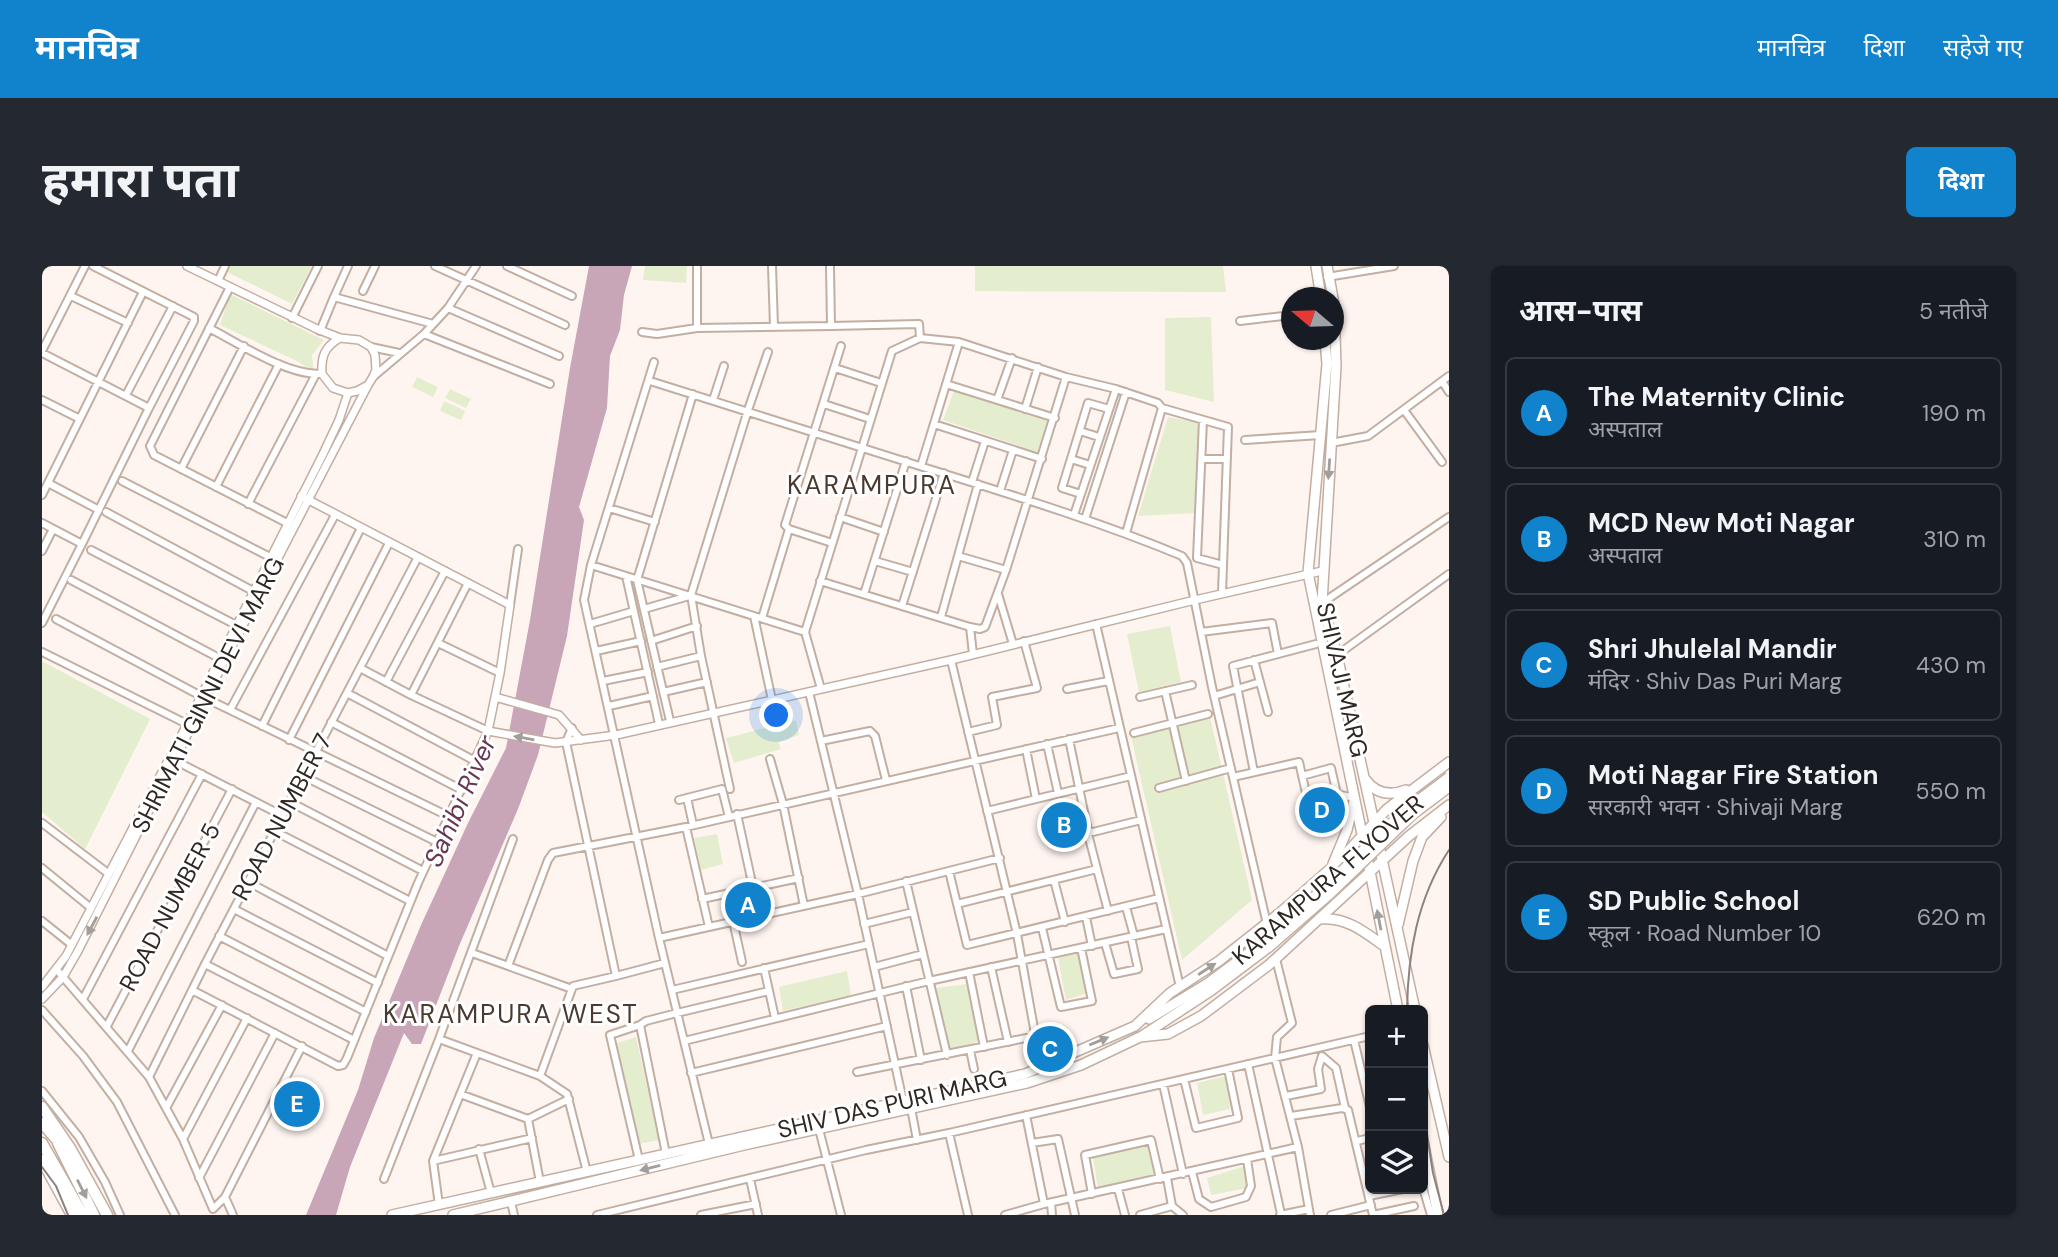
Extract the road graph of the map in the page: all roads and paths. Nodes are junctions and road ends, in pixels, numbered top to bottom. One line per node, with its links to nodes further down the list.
1 (85, 266): 26 (street)
2 (93, 266): 25 (street)
3 (187, 266): 19 (street)
4 (225, 266): 19 (street)
5 (318, 266): 32 (street)
6 (348, 266): 28 (street)
7 (375, 266): 24 (street)
8 (435, 266): 20 (street)
9 (476, 266): 20 (street)
10 (507, 266): 27 (street)
11 (697, 266): 40 (street)
12 (772, 266): 38 (street)
13 (830, 266): 37 (street)
14 (1316, 266): 18 (main road)
15 (1327, 266): 17 (main road)
16 (1394, 266): 17 (street)
17 (1329, 277): 18 (street); 23 (main road)
18 (1318, 279): 22 (main road)
19 (218, 281): 21 (street)
20 (466, 281): 30 (street); 36 (street)
21 (230, 287): 32 (street); 39 (street)
22 (1319, 287)
23 (1331, 287)
24 (363, 291)
25 (143, 292): 29 (street); 34 (street)
26 (71, 296): 34 (street); 53 (street)
27 (572, 296)
28 (334, 297): 35 (street); 41 (street)
29 (173, 306): 79 (street); 84 (street)
30 (448, 308): 35 (street); 56 (street)
31 (1281, 316): 33 (street)
32 (292, 318): 41 (street)
33 (1240, 321)
34 (128, 323): 68 (street)
35 (433, 324): 43 (street)
36 (565, 325)
37 (831, 326): 38 (street); 45 (street)
38 (775, 327): 40 (street)
39 (209, 328): 47 (street); 112 (street)
40 (697, 328): 42 (street)
41 (319, 330): 44 (street); 50 (street)
42 (642, 332)
43 (424, 334): 55 (street); 71 (street)
44 (340, 338): 49 (street); 50 (street)
45 (920, 338): 46 (street); 70 (street)
46 (959, 342): 57 (street); 72 (street)
47 (244, 346): 59 (street); 112 (street)
48 (841, 346): 62 (street)
49 (371, 347): 55 (street); 65 (street)
50 (326, 348): 63 (street)
51 (1326, 350): 97 (main road, SHIVAJI MARG)
52 (1335, 350): 101 (main road, SHIVAJI MARG)
53 (42, 352): 68 (street)
54 (768, 352): 88 (street)
55 (399, 354): 65 (street)
56 (559, 356)
57 (1012, 358): 61 (street); 82 (street)
58 (654, 362): 67 (street)
59 (279, 364): 63 (street); 117 (street)
60 (724, 366): 81 (street)
61 (1038, 367): 66 (street); 86 (street)
62 (835, 368): 70 (street); 83 (street)
63 (319, 374): 77 (street); 123 (street)
64 (1449, 376): 69 (street)
65 (373, 377): 73 (street)
66 (1066, 377): 74 (street); 90 (street)
67 (650, 381): 78 (street); 124 (street)
68 (99, 382): 79 (street); 91 (street)
69 (1442, 382): 76 (street); 89 (street)
70 (881, 383): 92 (street)
71 (550, 384)
72 (946, 384): 82 (street); 94 (street)
73 (368, 385): 77 (street); 121 (street, SHRIMATI GINNI DEVI MARG)
74 (1116, 389): 75 (street); 87 (street)
75 (1126, 392): 85 (street); 130 (street)
76 (1449, 392)
77 (348, 393): 121 (street, SHRIMATI GINNI DEVI MARG)
78 (693, 394): 81 (street); 131 (street)
79 (126, 395): 84 (street)
80 (42, 400): 91 (street)
81 (713, 400): 88 (street)
82 (997, 400): 86 (street)
83 (824, 404): 92 (street); 96 (street)
84 (149, 408): 125 (street)
85 (1162, 408): 93 (street); 138 (street)
86 (1025, 409): 90 (street)
87 (1109, 409): 95 (street); 98 (street)
88 (748, 410): 96 (street); 166 (street)
89 (1404, 410): 101 (street); 109 (street)
90 (1055, 418): 104 (street)
91 (80, 419): 115 (street)
92 (870, 419): 102 (street)
93 (1203, 420): 106 (street); 107 (street)
94 (934, 424): 100 (street); 111 (street)
95 (1080, 431): 98 (street); 105 (street)
96 (815, 432): 102 (street); 136 (street)
97 (1321, 435): 99 (street); 155 (main road, SHIVAJI MARG)
98 (1100, 438): 110 (street)
99 (1245, 440)
100 (985, 441): 103 (street); 116 (street)
101 (1331, 443): 153 (main road, SHIVAJI MARG, one-way to 153)
102 (861, 446): 108 (street); 128 (street)
103 (1013, 450): 104 (street); 118 (street)
104 (1042, 459): 122 (street)
105 (1071, 459): 110 (street); 119 (street)
106 (1202, 459): 107 (street); 150 (street)
107 (1227, 459): 150 (street)
108 (906, 461): 111 (street); 137 (street)
109 (1442, 462)
110 (1090, 465): 119 (street)
111 (921, 466): 113 (street)
112 (181, 469): 117 (street)
113 (944, 474): 116 (street); 154 (street)
114 (122, 481): 146 (street)
115 (48, 483): 120 (street); 125 (street)
116 (975, 483): 118 (street); 145 (street)
117 (216, 487): 123 (street)
118 (1000, 491): 122 (street)
119 (1081, 494): 127 (street)
120 (42, 495)
121 (305, 498): 126 (street); 133 (street, SHRIMATI GINNI DEVI MARG); 221 (street, SHRIMATI GINNI DEVI MARG)
122 (1028, 499): 127 (street); 151 (street)
123 (248, 504): 133 (street)
124 (609, 508): 131 (street); 149 (street)
125 (102, 511): 141 (street); 162 (street)
126 (335, 515): 134 (street); 225 (street)
127 (1074, 515): 130 (street)
128 (840, 517): 137 (street); 140 (street)
129 (1449, 517): 168 (street)
130 (1085, 519): 138 (street)
131 (655, 522): 159 (street)
132 (42, 523): 135 (street)
133 (287, 523): 146 (street, SHRIMATI GINNI DEVI MARG)
134 (361, 528): 139 (street); 234 (street)
135 (53, 529): 141 (street); 144 (street)
136 (789, 529): 140 (street); 175 (street)
137 (884, 532): 148 (street)
138 (1126, 533): 167 (street)
139 (389, 543): 147 (street); 242 (street)
140 (832, 543): 160 (street)
141 (82, 544): 177 (street)
142 (519, 549): 169 (street)
143 (91, 550): 180 (street)
144 (42, 551)
145 (958, 556): 151 (street); 174 (street)
146 (270, 557): 162 (street, SHRIMATI GINNI DEVI MARG)
147 (418, 557): 152 (street); 201 (street, ROAD NUMBER 7)
148 (875, 561): 154 (street); 165 (street)
149 (592, 565): 157 (street); 178 (street)
150 (1223, 565): 164 (street)
151 (1006, 570): 163 (street)
152 (445, 571): 161 (street); 206 (street)
153 (1322, 571): 155 (street); 168 (main road, SHIVAJI MARG)
154 (913, 572): 170 (street)
155 (1308, 573): 164 (street); 275 (main road, SHIVAJI MARG)
156 (1449, 574): 196 (street)
157 (626, 576): 159 (street); 172 (street)
158 (71, 580): 197 (street)
159 (637, 580): 166 (street); 171 (street)
160 (820, 581): 165 (street); 183 (street)
161 (468, 583): 169 (street); 188 (street)
162 (253, 591): 180 (street, SHRIMATI GINNI DEVI MARG)
163 (998, 592): 182 (street); 189 (street)
164 (1222, 593): 167 (street)
165 (864, 594): 170 (street)
166 (691, 595): 171 (street); 173 (street); 181 (street)
167 (1195, 600): 179 (street); 184 (street)
168 (1322, 603): 196 (main road, SHIVAJI MARG)
169 (510, 605): 202 (street)
170 (902, 606): 174 (street)
171 (644, 609): 186 (street)
172 (634, 611): 178 (street); 185 (street)
173 (754, 615): 175 (street); 223 (street)
174 (941, 617): 182 (street)
175 (762, 618): 183 (street)
176 (57, 619): 221 (street)
177 (42, 623)
178 (590, 624): 191 (street)
179 (1096, 624): 187 (street); 205 (street)
180 (236, 625): 197 (street, SHRIMATI GINNI DEVI MARG)
181 (697, 626): 186 (street); 195 (street)
182 (970, 627): 193 (street)
183 (805, 632): 211 (street)
184 (1201, 632): 194 (street); 220 (street)
185 (641, 641): 191 (street); 203 (street)
186 (650, 641): 200 (street)
187 (1024, 641): 189 (street); 238 (street)
188 (438, 642): 202 (street); 217 (street)
189 (1013, 644): 193 (street)
190 (1315, 644): 194 (street)
191 (596, 651): 204 (street)
192 (42, 652): 232 (street)
193 (973, 654): 198 (street)
194 (1279, 654): 199 (street)
195 (701, 656): 200 (street); 207 (street)
196 (1337, 656): 261 (main road, SHIVAJI MARG)
197 (219, 658): 221 (street, SHRIMATI GINNI DEVI MARG)
198 (951, 660): 211 (street); 238 (street)
199 (1254, 660): 208 (street); 210 (street)
200 (657, 667): 214 (street)
201 (360, 668): 206 (street); 216 (street, ROAD NUMBER 7)
202 (500, 673): 222 (street)
203 (648, 673): 204 (street); 218 (street)
204 (603, 681): 224 (street)
205 (1108, 681): 212 (street); 236 (street)
206 (386, 682): 217 (street)
207 (707, 682): 214 (street); 227 (street)
208 (1260, 682): 210 (street); 226 (street)
209 (1192, 685): 213 (street)
210 (1237, 688): 220 (street); 255 (street)
211 (821, 689): 215 (street)
212 (1066, 689)
213 (1165, 691): 219 (street); 231 (street)
214 (663, 692): 229 (street)
215 (809, 692): 223 (street); 244 (street)
216 (347, 693): 230 (street, ROAD NUMBER 7); 252 (street)
217 (411, 695): 237 (street)
218 (653, 696): 224 (street); 233 (street)
219 (1140, 696)
220 (1214, 696): 254 (street)
221 (203, 697): 225 (street); 232 (street, SHRIMATI GINNI DEVI MARG); 249 (street, SHRIMATI GINNI DEVI MARG)
222 (498, 698): 235 (street); 237 (street)
223 (772, 700): 227 (street)
224 (609, 706): 240 (street)
225 (230, 710): 234 (street)
226 (1268, 712)
227 (713, 713): 229 (street); 270 (street)
228 (1208, 714): 231 (street)
229 (670, 721): 233 (street)
230 (331, 722): 248 (street, ROAD NUMBER 7); 272 (street)
231 (1173, 723): 239 (street); 265 (street)
232 (187, 724): 249 (street, SHRIMATI GINNI DEVI MARG)
233 (659, 724): 240 (street)
234 (262, 726): 242 (street)
235 (572, 728): 243 (street); 245 (street)
236 (1119, 728): 241 (street); 259 (street)
237 (491, 732): 245 (street, one-way to 237); 252 (street)
238 (968, 732): 251 (street)
239 (1134, 733)
240 (616, 735): 243 (street); 295 (street)
241 (1069, 739): 246 (street); 268 (street)
242 (289, 740): 248 (street)
243 (581, 740): 245 (street)
244 (821, 741): 264 (street); 273 (street)
245 (566, 742): 299 (street)
246 (1047, 744): 247 (street); 274 (street)
247 (1026, 748): 251 (street); 276 (street)
248 (315, 752): 258 (street, ROAD NUMBER 7); 285 (street)
249 (173, 759): 256 (street); 308 (street, SHRIMATI GINNI DEVI MARG); 367 (street, SHRIMATI GINNI DEVI MARG, one-way to 367)
250 (770, 759): 279 (street)
251 (974, 760): 264 (street); 282 (street)
252 (475, 761): 272 (street)
253 (1449, 762): 257 (main road, SHIV DAS PURI MARG)
254 (1231, 768): 262 (street); 265 (street)
255 (1254, 772): 260 (street); 262 (street)
256 (202, 774): 269 (street); 379 (street)
257 (1431, 775): 266 (main road, SHIV DAS PURI MARG); 280 (main road)
258 (303, 776): 278 (street, ROAD NUMBER 7); 298 (street)
259 (1131, 776): 268 (street); 288 (street)
260 (1302, 776): 275 (street); 291 (street)
261 (1363, 776): 266 (main road); 290 (main road, SHIVAJI MARG)
262 (1233, 777): 333 (street)
263 (1449, 777): 347 (main road, KARAMPURA FLYOVER, bridge)
264 (886, 780): 273 (street)
265 (1186, 782): 271 (street)
266 (1414, 787): 290 (main road, SHIV DAS PURI MARG)
267 (1449, 787): 347 (main road, KARAMPURA FLYOVER, bridge)
268 (1079, 788): 274 (street); 293 (street)
269 (232, 789): 277 (street); 389 (street, ROAD NUMBER 5)
270 (730, 789)
271 (1159, 789)
272 (462, 790): 285 (street)
273 (833, 793): 279 (street); 315 (street)
274 (1058, 793): 276 (street)
275 (1354, 797): 281 (main road); 296 (main road, SHIVAJI MARG)
276 (1036, 799): 282 (street)
277 (256, 802): 284 (street); 404 (street)
278 (290, 802): 284 (street, ROAD NUMBER 7); 305 (street)
279 (783, 804): 283 (street); 309 (street)
280 (1449, 806): 301 (main road, SHIV DAS PURI MARG); 338 (main road)
281 (1352, 808): 286 (street); 303 (main road)
282 (988, 811): 300 (street)
283 (737, 814): 287 (street); 313 (street)
284 (283, 816): 294 (street, ROAD NUMBER 7)
285 (448, 816): 298 (street)
286 (1332, 816)
287 (729, 817): 292 (street); 292 (street)
288 (1141, 820): 293 (street); 316 (street)
289 (42, 823): 308 (street)
290 (1374, 823): 296 (main road, SHIV DAS PURI MARG); 301 (main road, SHIVAJI MARG)
291 (1313, 824)
292 (689, 826): 295 (street); 317 (street)
293 (1087, 830): 304 (street)
294 (274, 831): 312 (street, ROAD NUMBER 7); 318 (street)
295 (637, 836): 299 (street); 341 (street)
296 (1362, 836): 303 (main road, SHIV DAS PURI MARG); 307 (main road, SHIVAJI MARG)
297 (513, 839): 351 (street)
298 (437, 842): 305 (street)
299 (588, 846): 360 (street); 366 (street)
300 (1000, 859): 306 (street); 314 (street)
301 (1382, 861): 307 (main road, SHIV DAS PURI MARG); 338 (main road, SHIVAJI MARG)
302 (42, 868): 322 (street)
303 (1331, 868): 326 (main road, SHIV DAS PURI MARG)
304 (1097, 869): 310 (street); 324 (street)
305 (423, 871): 318 (street)
306 (949, 871): 311 (street); 319 (street)
307 (1370, 873): 329 (main road, SHIV DAS PURI MARG); 349 (main road, SHIVAJI MARG, one-way to 307)
308 (108, 874): 322 (street, SHRIMATI GINNI DEVI MARG)
309 (799, 878): 313 (street); 320 (street)
310 (1054, 880): 314 (street); 332 (street)
311 (905, 881): 315 (street); 325 (street)
312 (248, 882): 323 (street, ROAD NUMBER 7); 353 (street)
313 (753, 887): 317 (street); 327 (street)
314 (1006, 891): 319 (street); 339 (street)
315 (858, 894): 320 (street); 334 (street)
316 (1159, 898): 321 (street); 337 (street)
317 (702, 899): 335 (street)
318 (411, 901): 353 (street)
319 (957, 904): 339 (street)
320 (804, 906): 327 (street)
321 (1126, 907): 324 (street); 342 (street)
322 (91, 908): 346 (street, SHRIMATI GINNI DEVI MARG)
323 (234, 909): 340 (street, ROAD NUMBER 7); 370 (street)
324 (1108, 911): 328 (street)
325 (913, 912): 334 (street); 352 (street)
326 (1281, 912): 333 (main road, SHIV DAS PURI MARG); 343 (main road)
327 (760, 915): 331 (street)
328 (1086, 917): 332 (street); 348 (street)
329 (1320, 919): 343 (main road, SHIV DAS PURI MARG); 349 (main road)
330 (42, 921): 346 (street)
331 (733, 921): 335 (street); 356 (street)
332 (1065, 922): 336 (street)
333 (1267, 923): 372 (main road, SHIV DAS PURI MARG, one-way to 333)
334 (864, 924): 345 (street)
335 (709, 927): 341 (street)
336 (1042, 928): 339 (street); 354 (street)
337 (1166, 929): 342 (street); 372 (street)
338 (1397, 930): 382 (main road, SHIVAJI MARG)
339 (1017, 934): 357 (street)
340 (219, 936): 359 (street, ROAD NUMBER 7); 384 (street)
341 (659, 937): 358 (street)
342 (1132, 937): 344 (street); 344 (street)
343 (1299, 938): 355 (main road, SHIV DAS PURI MARG)
344 (1105, 943): 348 (street)
345 (869, 944): 361 (street); 363 (street)
346 (72, 945): 364 (street, SHRIMATI GINNI DEVI MARG)
347 (1266, 945): 391 (main road, KARAMPURA FLYOVER); 394 (main road, KARAMPURA FLYOVER)
348 (1092, 946): 350 (street)
349 (1384, 946): 381 (main road, SHIVAJI MARG)
350 (1081, 948): 354 (street); 354 (street)
351 (472, 953): 360 (street); 396 (street)
352 (923, 954): 361 (street); 368 (street)
353 (388, 956): 370 (street)
354 (1048, 956): 357 (street)
355 (1276, 959): 394 (main road, SHIV DAS PURI MARG); 407 (street)
356 (742, 962)
357 (1021, 962): 362 (street); 393 (street)
358 (665, 963): 366 (street); 375 (street)
359 (205, 964): 374 (street, ROAD NUMBER 7); 397 (street)
360 (508, 966): 373 (street)
361 (874, 967): 377 (street)
362 (991, 967): 365 (street); 400 (street)
363 (764, 968): 375 (street); 376 (street)
364 (57, 970): 367 (street); 369 (street, SHRIMATI GINNI DEVI MARG)
365 (969, 972): 368 (street); 402 (street)
366 (616, 976): 373 (street)
367 (63, 977): 378 (street, SHRIMATI GINNI DEVI MARG); 379 (street)
368 (929, 981): 371 (street); 406 (street)
369 (43, 984)
370 (379, 984): 384 (street)
371 (906, 986): 377 (street); 408 (street)
372 (1180, 987): 391 (main road, SHIV DAS PURI MARG)
373 (572, 989): 417 (street)
374 (192, 990): 380 (street); 418 (street, ROAD NUMBER 7)
375 (671, 990): 385 (street)
376 (769, 991): 385 (street); 387 (street)
377 (880, 993): 387 (street); 390 (street)
378 (42, 999)
379 (83, 999): 389 (street)
380 (222, 1005): 386 (street); 428 (street)
381 (1397, 1005)
382 (1414, 1005)
383 (42, 1010): 488 (street)
384 (366, 1012): 397 (street)
385 (677, 1013): 388 (street); 399 (street)
386 (247, 1018): 392 (street); 437 (street)
387 (775, 1018): 399 (street)
388 (640, 1025): 447 (street); 451 (street)
389 (107, 1026): 404 (street)
390 (887, 1026): 410 (street); 416 (street)
391 (1135, 1026): 411 (main road, SHIV DAS PURI MARG, one-way to 391)
392 (275, 1033): 401 (street); 460 (street)
393 (1036, 1036): 400 (street); 411 (street)
394 (1140, 1037): 426 (main road, SHIV DAS PURI MARG)
395 (1365, 1037): 398 (street)
396 (439, 1039): 405 (street); 462 (street)
397 (354, 1040): 401 (street)
398 (1354, 1040): 407 (street); 421 (street)
399 (684, 1041): 416 (street)
400 (1008, 1042): 402 (street)
401 (302, 1046): 471 (street)
402 (984, 1047): 403 (street)
403 (970, 1050): 406 (street); 413 (street)
404 (128, 1051): 418 (street)
405 (477, 1053): 417 (street); 423 (street)
406 (947, 1055): 408 (street)
407 (1276, 1058): 409 (street); 424 (street)
408 (921, 1060): 410 (street)
409 (1248, 1064): 414 (street); 448 (street)
410 (895, 1065): 415 (street); 426 (street)
411 (1041, 1067): 426 (main road, SHIV DAS PURI MARG)
412 (1428, 1067): 449 (main road)
413 (974, 1069)
414 (1228, 1069): 419 (street); 419 (street)
415 (857, 1072)
416 (691, 1073): 443 (street)
417 (540, 1076): 425 (street)
418 (149, 1077): 428 (street)
419 (1184, 1079): 420 (street)
420 (1163, 1084): 430 (street); 459 (street)
421 (1365, 1086)
422 (42, 1091): 487 (street)
423 (460, 1094): 432 (street); 452 (street)
424 (1286, 1096): 429 (street); 431 (street)
425 (569, 1099): 432 (street); 456 (street)
426 (907, 1105): 434 (main road, SHIV DAS PURI MARG); 439 (street); 443 (main road, SHIV DAS PURI MARG)
427 (42, 1107): 458 (main road)
428 (166, 1108): 437 (street)
429 (1345, 1108): 431 (street); 440 (street)
430 (1026, 1115): 435 (street); 442 (street)
431 (1291, 1116): 444 (street)
432 (528, 1119): 436 (street)
433 (43, 1125): 441 (main road)
434 (819, 1129): 453 (street); 473 (main road, SHIV DAS PURI MARG, one-way to 473)
435 (949, 1133): 439 (street); 497 (street)
436 (532, 1138): 445 (street); 464 (street)
437 (183, 1139): 460 (street)
438 (1365, 1139): 440 (street)
439 (917, 1140): 453 (street)
440 (1357, 1141): 455 (street)
441 (58, 1143): 458 (main road); 485 (main road, one-way to 485)
442 (1032, 1143): 472 (street); 474 (street)
443 (709, 1144): 447 (main road, SHIV DAS PURI MARG)
444 (1298, 1147): 448 (street); 480 (street)
445 (480, 1149): 452 (street); 466 (street)
446 (43, 1151): 483 (main road); 484 (main road)
447 (666, 1154): 451 (main road, SHIV DAS PURI MARG)
448 (1269, 1154): 450 (street); 504 (street)
449 (1449, 1157)
450 (1247, 1159): 457 (street); 457 (street)
451 (639, 1160): 456 (main road, SHIV DAS PURI MARG)
452 (432, 1161): 476 (street)
453 (827, 1161): 463 (street); 496 (street)
454 (1428, 1166): 508 (main road)
455 (1365, 1168)
456 (587, 1172): 464 (main road, SHIV DAS PURI MARG)
457 (1192, 1172): 459 (street)
458 (86, 1174): 486 (main road)
459 (1183, 1174): 461 (street)
460 (199, 1178): 471 (street)
461 (1163, 1178): 465 (street); 467 (street); 478 (street)
462 (384, 1179)
463 (750, 1179): 475 (street); 481 (street)
464 (540, 1182): 466 (main road, SHIV DAS PURI MARG)
465 (1118, 1189): 467 (street); 501 (street)
466 (491, 1193): 476 (main road, SHIV DAS PURI MARG)
467 (1091, 1194): 472 (street)
468 (1379, 1194): 470 (street)
469 (1425, 1194): 507 (street)
470 (1369, 1196): 477 (street)
471 (225, 1197): 489 (street)
472 (1071, 1198): 474 (street); 500 (street)
473 (511, 1202): 491 (main road, SHIV DAS PURI MARG); 492 (street)
474 (1047, 1203): 482 (street); 499 (street)
475 (756, 1204): 494 (street); 495 (street)
476 (439, 1205): 490 (main road, SHIV DAS PURI MARG)
477 (1371, 1205): 505 (street); 506 (street)
478 (1172, 1206): 502 (street); 503 (street)
479 (1414, 1206): 506 (street)
480 (1309, 1212): 504 (street)
481 (613, 1213): 493 (street)
482 (1016, 1213): 498 (street)
483 (72, 1215)
484 (83, 1215)
485 (94, 1215)
486 (107, 1215)
487 (120, 1215)
488 (175, 1215)
489 (233, 1215)
490 (392, 1215)
491 (453, 1215)
492 (514, 1215)
493 (597, 1215)
494 (701, 1215)
495 (758, 1215)
496 (841, 1215)
497 (968, 1215)
498 (1005, 1215)
499 (1052, 1215)
500 (1075, 1215)
501 (1125, 1215)
502 (1140, 1215)
503 (1183, 1215)
504 (1280, 1215)
505 (1331, 1215)
506 (1373, 1215)
507 (1431, 1215)
508 (1438, 1215)

